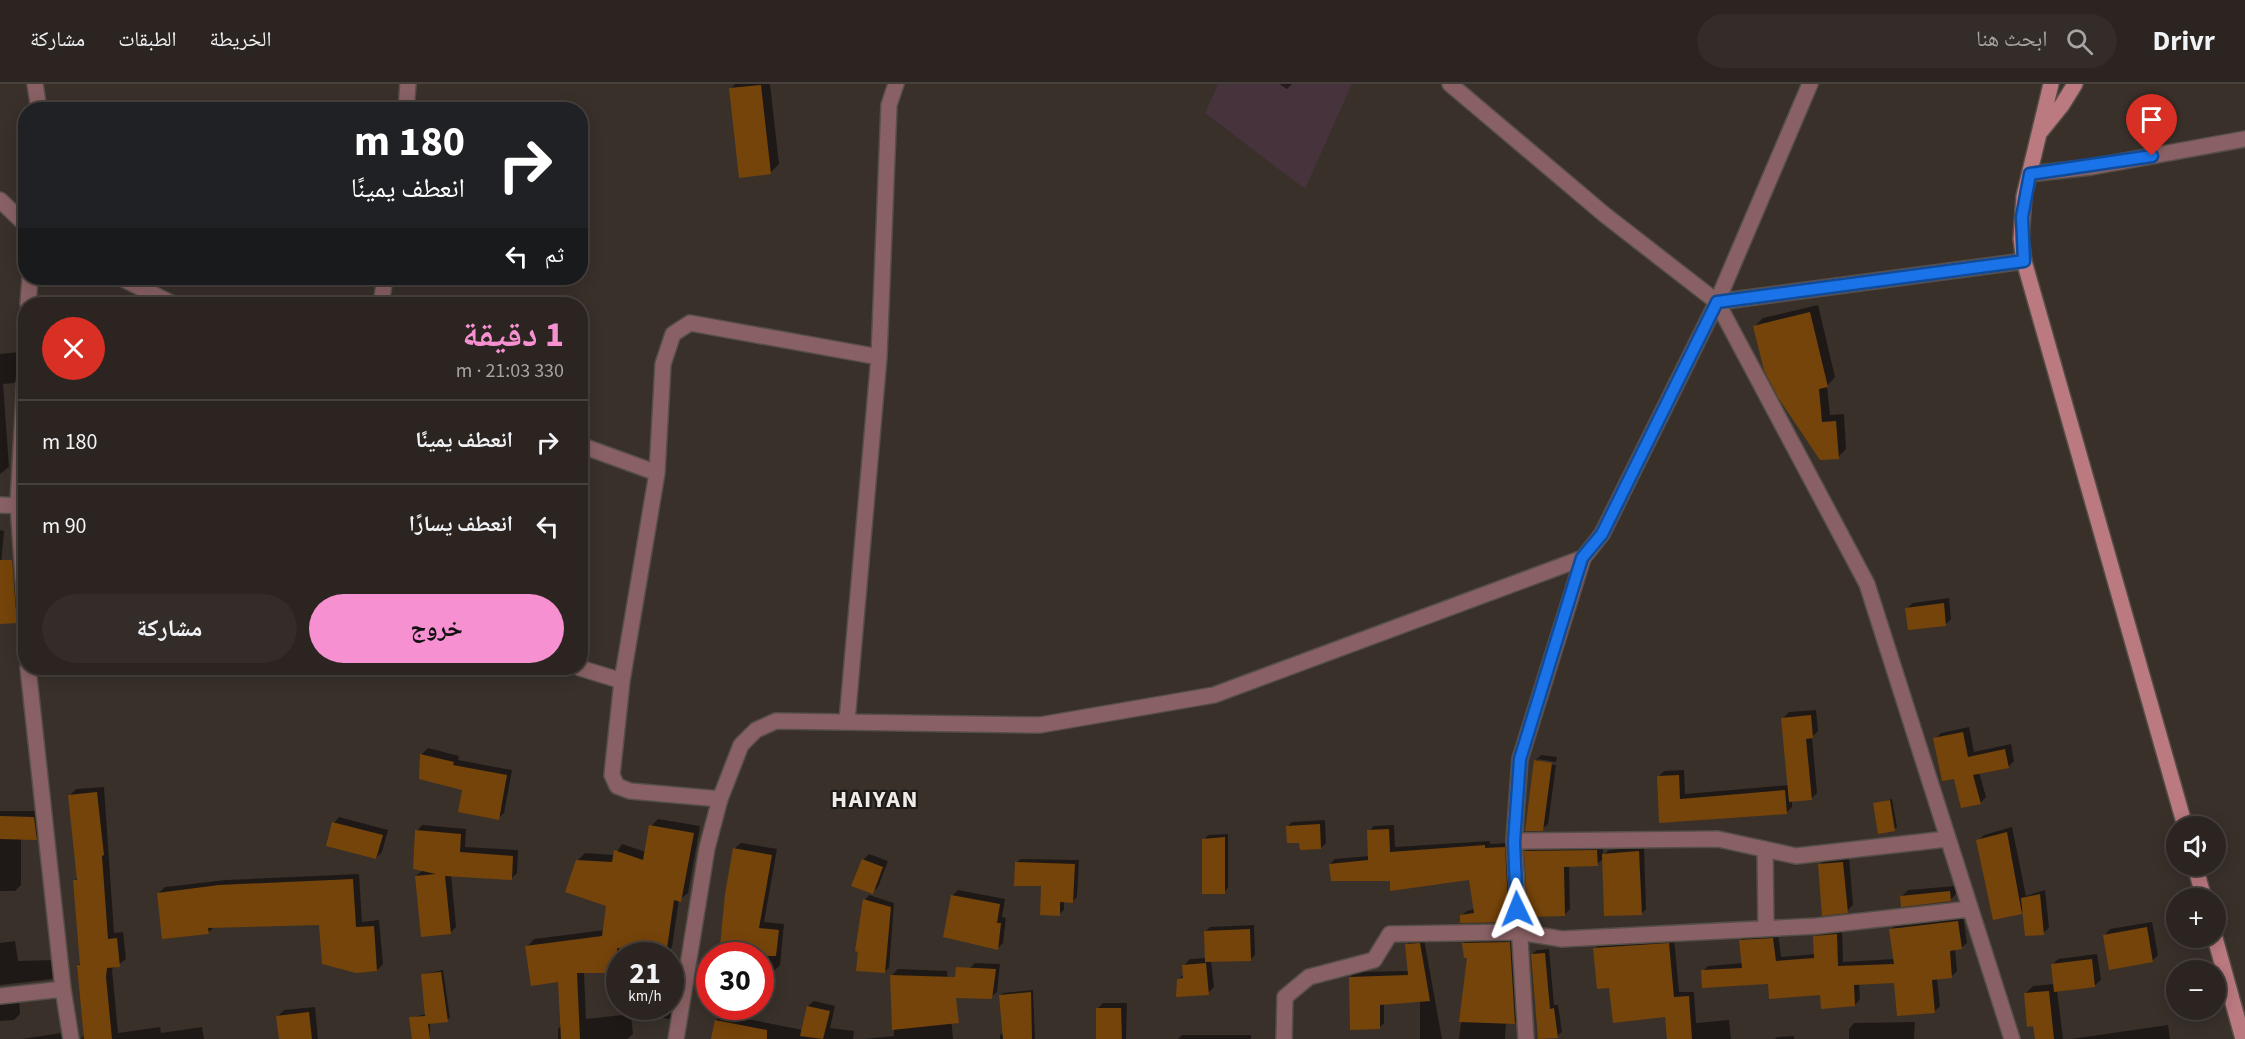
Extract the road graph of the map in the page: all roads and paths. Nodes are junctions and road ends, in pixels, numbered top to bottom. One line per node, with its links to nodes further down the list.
1 (35, 84): 8 (street)
2 (408, 84): 9 (street)
3 (896, 84): 19 (street)
4 (1450, 84): 18 (street)
5 (1810, 84): 18 (street)
6 (2051, 84): 10 (street)
7 (2075, 84): 10 (street)
8 (38, 102)
9 (407, 102)
10 (2040, 131): 12 (street)
11 (2245, 138): 12 (street)
12 (2030, 174): 15 (street)
13 (0, 200): 14 (street)
14 (18, 217)
15 (2024, 261): 18 (street); 30 (street)
16 (135, 285): 17 (street)
17 (159, 297)
18 (1717, 302): 24 (street); 31 (street)
19 (879, 357): 21 (street); 28 (street)
20 (588, 448): 21 (street)
21 (657, 473): 27 (street)
22 (0, 505): 23 (street)
23 (18, 505)
24 (1582, 558): 28 (street); 32 (street)
25 (588, 670): 27 (street)
26 (29, 675): 38 (street)
27 (622, 681): 29 (street)
28 (847, 721): 29 (street)
29 (720, 799): 41 (street)
30 (2182, 816)
31 (1947, 839): 33 (street); 34 (street)
32 (1514, 842): 33 (street); 36 (street)
33 (1765, 849): 35 (street)
34 (1971, 909): 35 (street); 44 (street)
35 (1766, 927): 36 (street)
36 (1518, 932): 42 (street); 43 (street)
37 (2218, 948): 45 (street)
38 (63, 989): 39 (street); 40 (street)
39 (0, 996)
40 (71, 1039)
41 (676, 1039)
42 (1284, 1039)
43 (1526, 1039)
44 (2012, 1039)
45 (2242, 1039)

